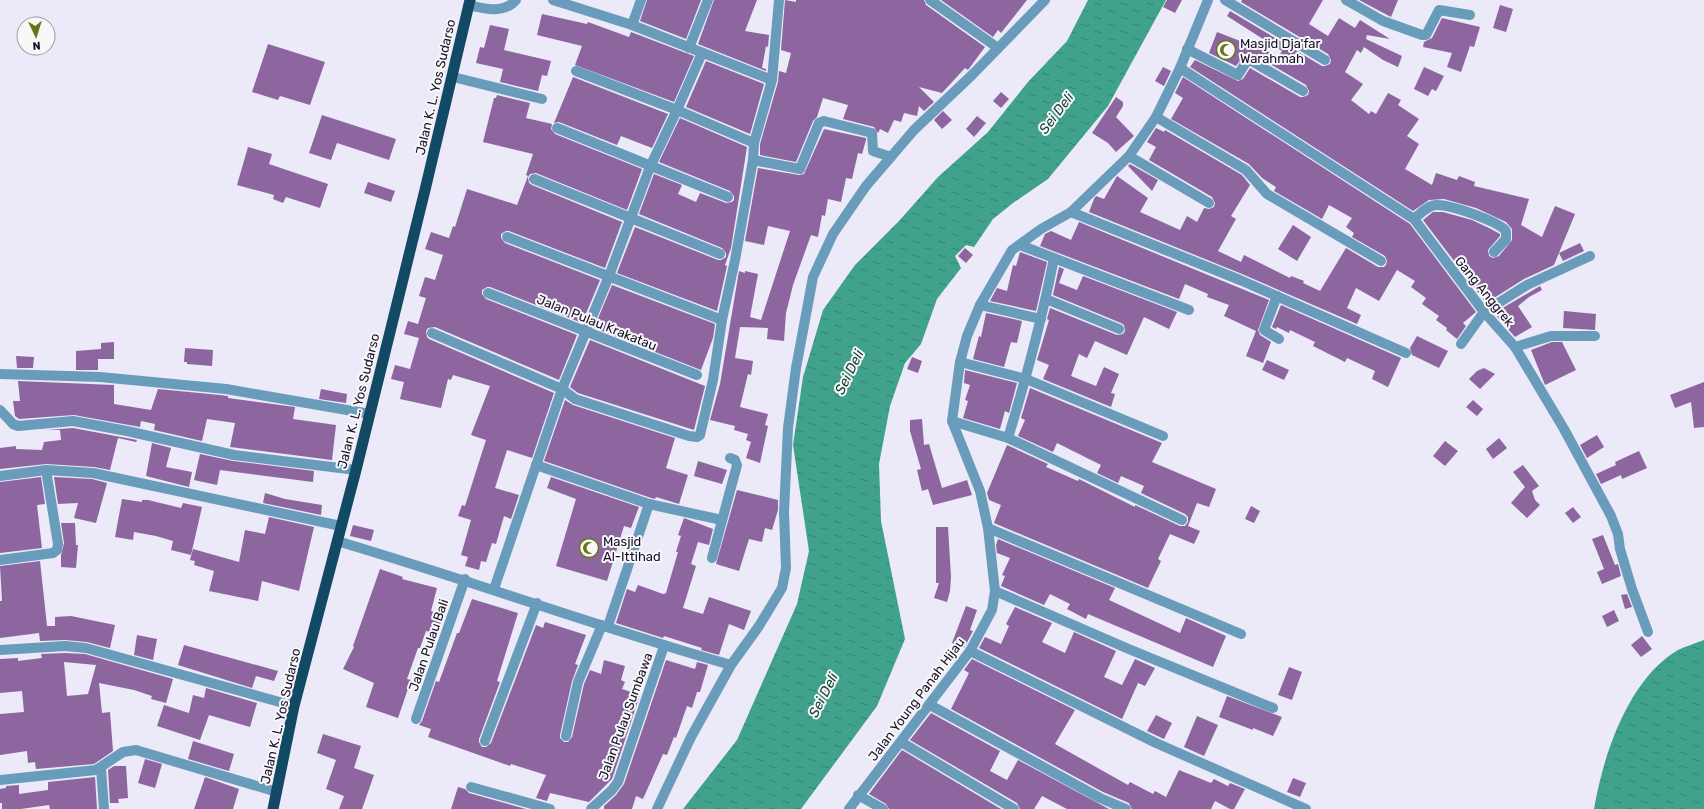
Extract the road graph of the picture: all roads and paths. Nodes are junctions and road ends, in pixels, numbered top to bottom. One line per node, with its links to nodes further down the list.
1 (516, 0): 11 (street)
2 (554, 0): 13 (street)
3 (641, 0): 13 (street)
4 (708, 0): 14 (street)
5 (779, 0): 22 (street)
6 (930, 0): 15 (street)
7 (1045, 0): 15 (street)
8 (1208, 0): 16 (street, Jalan Young Panah Hijau)
9 (1225, 0): 18 (street)
10 (1346, 0): 12 (street)
11 (469, 2): 21 (highway, Jalan K. L. Yos Sudarso)
12 (1470, 15)
13 (632, 25): 14 (street)
14 (689, 48): 17 (street)
15 (998, 48): 30 (street)
16 (1188, 49): 19 (street, Jalan Young Panah Hijau); 23 (street)
17 (702, 53): 22 (street); 25 (street)
18 (1325, 60)
19 (1180, 68): 26 (street, Jalan Young Panah Hijau); 38 (street, Gang Anggrek)
20 (576, 71): 25 (street)
21 (453, 77): 24 (street); 69 (highway, Jalan K. L. Yos Sudarso)
22 (772, 80): 28 (street)
23 (1303, 91)
24 (542, 99)
25 (678, 110): 28 (street); 32 (street)
26 (1156, 117): 29 (street, Jalan Young Panah Hijau); 45 (street)
27 (557, 128): 32 (street)
28 (754, 143): 31 (street)
29 (1129, 156): 35 (street); 36 (street, Jalan Young Panah Hijau)
30 (891, 157): 31 (street); 96 (street)
31 (753, 160): 53 (street)
32 (650, 167): 34 (street); 37 (street)
33 (534, 179): 37 (street)
34 (728, 197)
35 (1209, 203)
36 (1071, 212): 40 (street, Jalan Young Panah Hijau); 48 (street)
37 (631, 218): 42 (street); 46 (street)
38 (1414, 219): 41 (street); 52 (street, Gang Anggrek)
39 (507, 238): 46 (street)
40 (1020, 245): 44 (street); 50 (street, Jalan Young Panah Hijau)
41 (1494, 252)
42 (720, 254)
43 (1590, 256): 52 (street)
44 (1054, 258): 49 (street); 51 (street)
45 (1381, 261)
46 (609, 276): 53 (street); 56 (street)
47 (488, 293): 56 (street, Jalan Pulau Krakatau)
48 (1277, 296): 59 (street); 62 (street)
49 (1046, 299): 54 (street); 55 (street)
50 (980, 305): 54 (street); 63 (street, Jalan Young Panah Hijau)
51 (1189, 310)
52 (1484, 312): 60 (street); 61 (street, Gang Anggrek)
53 (722, 320): 67 (street)
54 (1041, 320): 66 (street)
55 (1119, 329)
56 (586, 330): 65 (street, Jalan Pulau Krakatau); 67 (street)
57 (432, 333): 67 (street)
58 (1595, 336): 61 (street)
59 (1279, 339)
60 (1461, 344)
61 (1515, 347): 91 (street, Gang Anggrek)
62 (1406, 353)
63 (960, 362): 66 (street); 70 (street, Jalan Young Panah Hijau)
64 (0, 374): 69 (street)
65 (697, 375)
66 (1026, 378): 71 (street); 72 (street)
67 (562, 389): 74 (street)
68 (0, 410): 76 (street)
69 (370, 414): 76 (highway, Jalan K. L. Yos Sudarso)
70 (952, 421): 72 (street); 82 (street, Jalan Young Panah Hijau)
71 (1163, 436)
72 (1008, 438): 80 (street)
73 (730, 458): 79 (street)
74 (536, 465): 78 (street); 87 (street)
75 (46, 470): 77 (street); 81 (street); 85 (street)
76 (356, 470): 81 (highway, Jalan K. L. Yos Sudarso)
77 (0, 476)
78 (649, 504): 79 (street); 90 (street)
79 (722, 520): 84 (street)
80 (1182, 520)
81 (341, 526): 83 (highway, Jalan K. L. Yos Sudarso)
82 (988, 528): 88 (street, Jalan Young Panah Hijau); 92 (street)
83 (337, 541): 86 (street); 98 (highway, Jalan K. L. Yos Sudarso)
84 (712, 558)
85 (0, 560)
86 (464, 579): 87 (street); 100 (street, Jalan Pulau Bali)
87 (494, 589): 89 (street)
88 (995, 591): 95 (street, Jalan Young Panah Hijau); 99 (street)
89 (538, 603): 90 (street); 102 (street)
90 (605, 626): 93 (street); 101 (street)
91 (1648, 632)
92 (1241, 634)
93 (664, 646): 96 (street); 112 (street, Jalan Pulau Sumbawa)
94 (0, 650): 98 (street)
95 (970, 651): 97 (street, Jalan Young Panah Hijau); 118 (street)
96 (730, 665): 113 (street)
97 (930, 705): 103 (street, Jalan Young Panah Hijau); 117 (street)
98 (294, 706): 107 (highway, Jalan K. L. Yos Sudarso)
99 (1273, 708)
100 (416, 719)
101 (566, 736)
102 (485, 741)
103 (901, 742): 108 (street, Jalan Young Panah Hijau); 116 (street)
104 (101, 768): 105 (street); 107 (street); 109 (street)
105 (0, 780)
106 (471, 787): 111 (street)
107 (277, 792): 110 (highway, Jalan K. L. Yos Sudarso)
108 (858, 795): 114 (street, Jalan Young Panah Hijau); 115 (street)
109 (104, 809)
110 (275, 809)
111 (550, 809)
112 (591, 809)
113 (657, 809)
114 (849, 809)
115 (883, 809)
116 (1014, 809)
117 (1126, 809)
118 (1306, 809)

